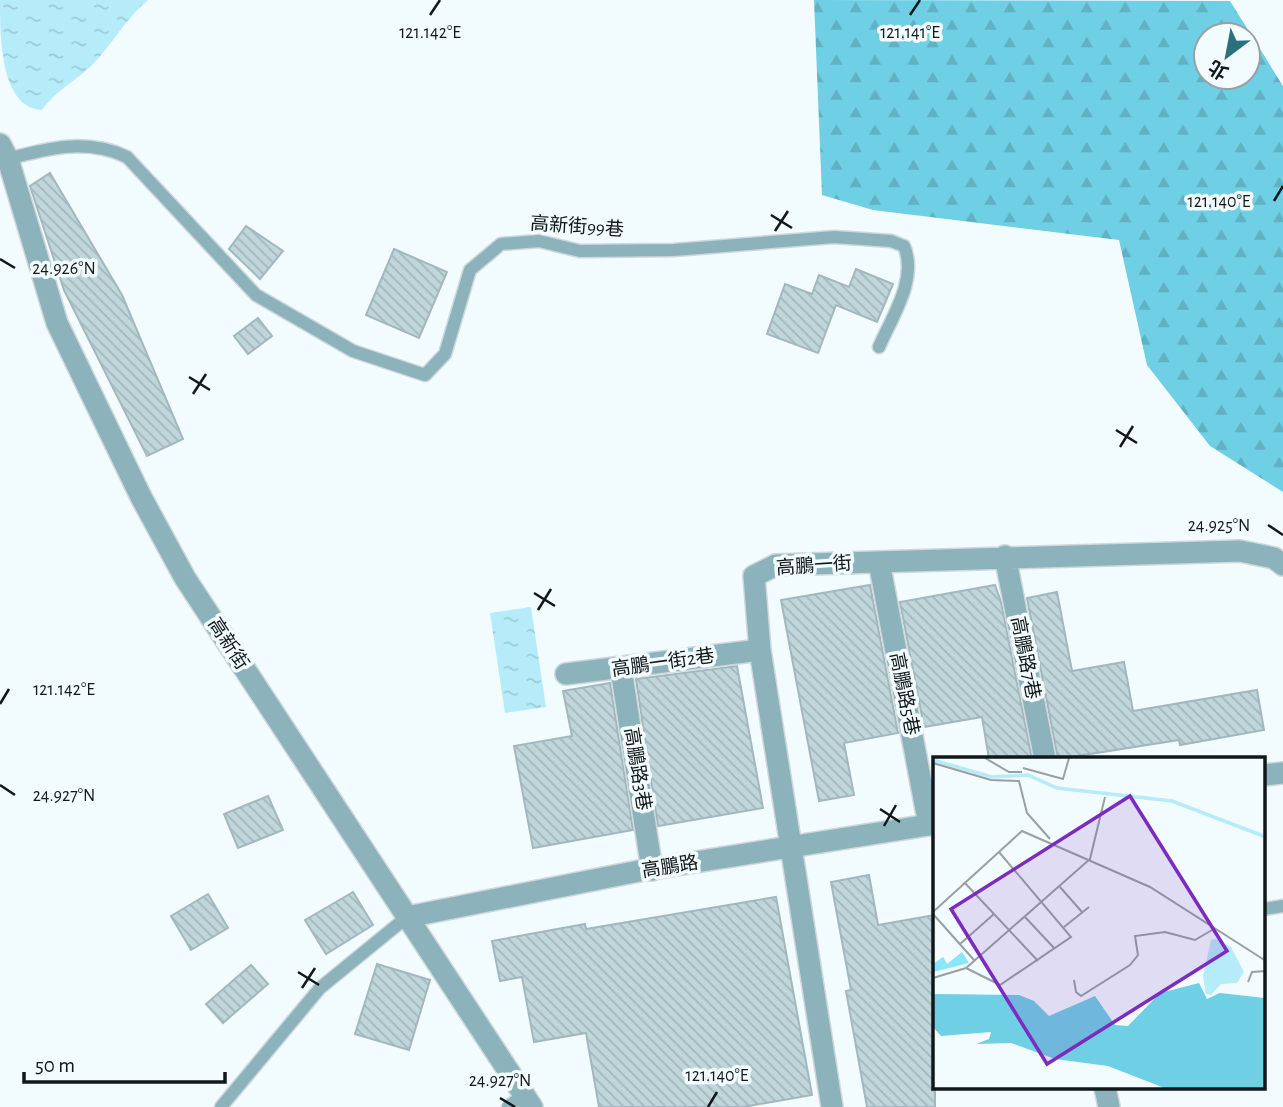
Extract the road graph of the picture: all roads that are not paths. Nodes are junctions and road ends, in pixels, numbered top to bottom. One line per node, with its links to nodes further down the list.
1 (4, 151): 2 (lane, 高新街99巷); 13 (street, 高新街)
2 (879, 347)
3 (1005, 556): 4 (street, 高鵬一街); 5 (street, 高鵬一街); 9 (street, 高鵬路7巷)
4 (879, 562): 6 (street, 高鵬一街); 10 (street, 高鵬路5巷)
5 (1283, 565)
6 (760, 650): 7 (street, 高鵬一街2巷); 11 (street, 高鵬一街)
7 (621, 669): 8 (street, 高鵬一街2巷); 12 (street, 高鵬路3巷)
8 (566, 674)
9 (1045, 757)
10 (932, 825): 11 (street, 高鵬路)
11 (792, 848): 12 (street, 高鵬路); 16 (street, 高鵬一街)
12 (652, 870): 13 (street, 高鵬路)
13 (407, 917): 14 (street, 高新街); 15 (lane)
14 (521, 1103)
15 (221, 1107)
16 (832, 1107)

